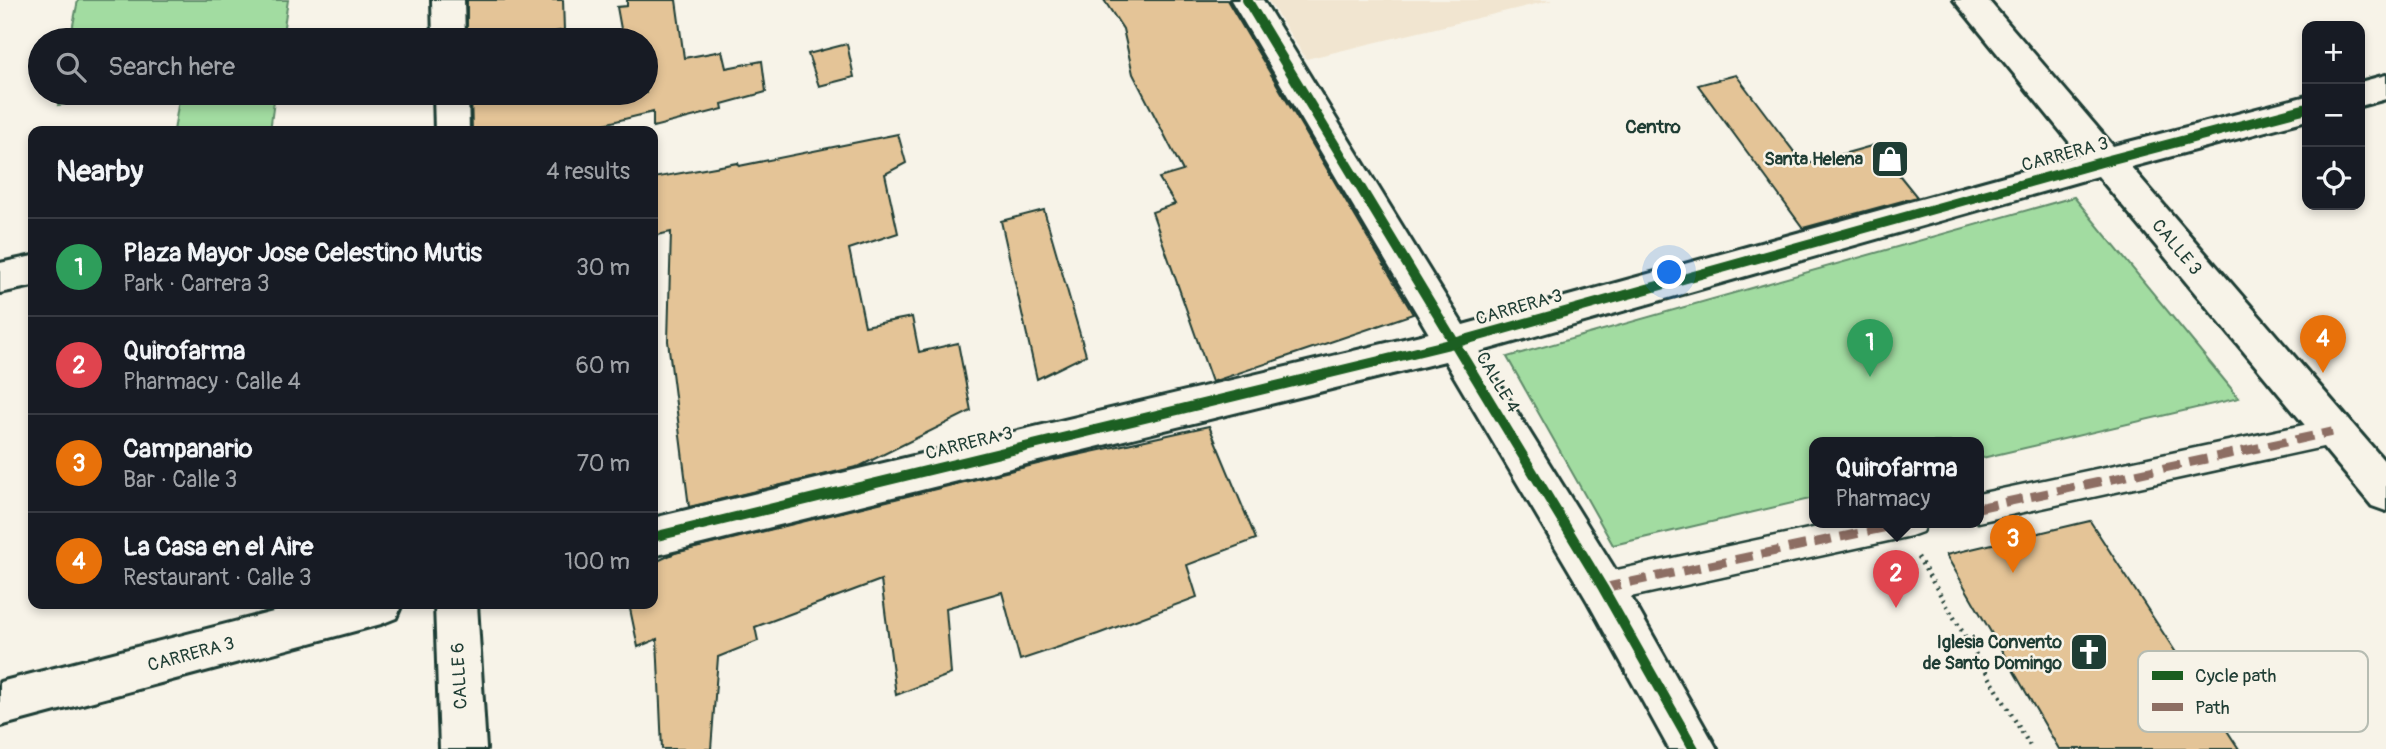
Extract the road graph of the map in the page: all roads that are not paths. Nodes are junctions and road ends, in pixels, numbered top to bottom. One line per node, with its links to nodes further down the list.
1 (448, 0): 4 (street)
2 (1247, 0): 13 (street, CALLE 4)
3 (1970, 0): 10 (street, CALLE 3)
4 (449, 28)
5 (2386, 88): 6 (street)
6 (2365, 93)
7 (451, 105): 9 (street)
8 (2302, 109): 10 (street, CARRERA 3)
9 (452, 126)
10 (2105, 161): 13 (street, CARRERA 3); 14 (street, CALLE 3)
11 (28, 272): 12 (street)
12 (0, 278)
13 (1454, 343): 18 (street, CARRERA 3); 19 (street, CALLE 4)
14 (2332, 432): 15 (street, CALLE 3); 16 (street)
15 (2386, 493)
16 (1984, 507)
17 (1886, 528): 19 (street)
18 (658, 536)
19 (1603, 588): 24 (street, CALLE 4)
20 (362, 609): 22 (street, CARRERA 3)
21 (456, 609): 23 (street, CALLE 6)
22 (0, 704)
23 (463, 749)
24 (1694, 749)

